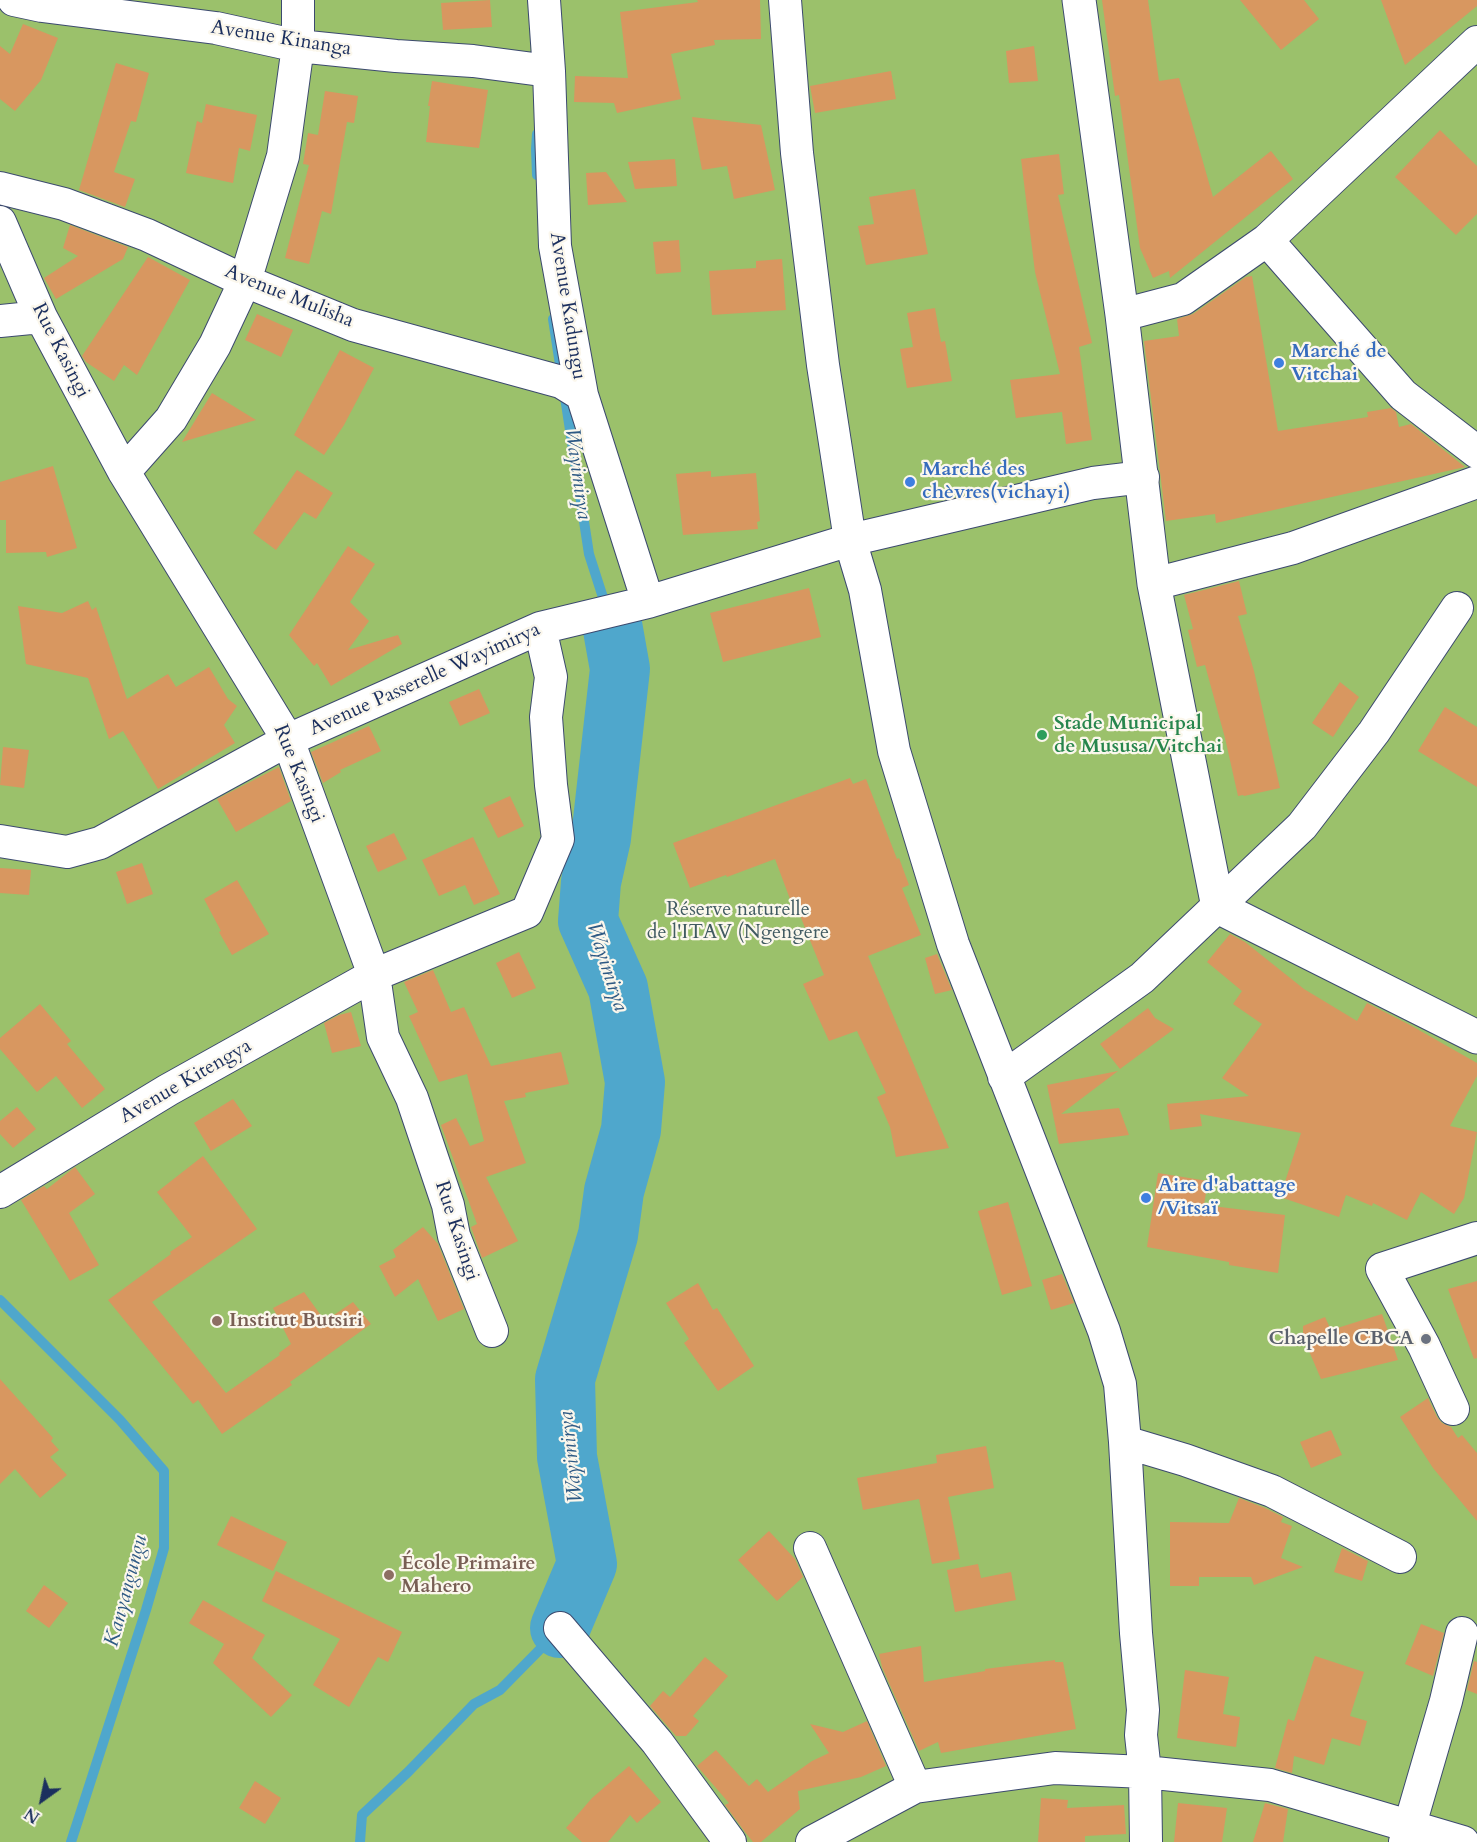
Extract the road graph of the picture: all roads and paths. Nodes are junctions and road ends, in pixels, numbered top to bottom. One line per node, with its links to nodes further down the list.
1 (14, 0): 7 (street, Avenue Kinanga)
2 (298, 0): 7 (street)
3 (544, 0): 8 (street, Avenue Kadungu)
4 (785, 0): 21 (street)
5 (1079, 0): 13 (street)
6 (1477, 42): 11 (street)
7 (298, 46): 8 (street, Avenue Kinanga); 12 (street)
8 (549, 71): 16 (street, Avenue Kadungu)
9 (0, 188): 12 (street, Avenue Mulisha)
10 (0, 222): 14 (street, Rue Kasingi)
11 (1267, 240): 13 (street); 17 (street)
12 (245, 281): 16 (street, Avenue Mulisha); 18 (street)
13 (1122, 315): 19 (street)
14 (41, 317): 15 (street); 18 (street, Rue Kasingi)
15 (0, 321)
16 (582, 395): 23 (street, Avenue Kadungu)
17 (1477, 452)
18 (124, 472): 26 (street, Rue Kasingi)
19 (1143, 477): 21 (street, Avenue Passerelle Wayimirya); 22 (street)
20 (1477, 482): 22 (street)
21 (850, 540): 23 (street, Avenue Passerelle Wayimirya); 31 (street)
22 (1154, 584): 28 (street)
23 (636, 605): 25 (street, Avenue Passerelle Wayimirya)
24 (1456, 608): 28 (street)
25 (540, 628): 26 (street, Avenue Passerelle Wayimirya); 29 (street, Avenue Kitengya)
26 (288, 740): 27 (street, Avenue Passerelle Wayimirya); 29 (street, Rue Kasingi)
27 (0, 841)
28 (1218, 907): 30 (street); 31 (street)
29 (374, 975): 32 (street, Avenue Kitengya); 34 (street, Rue Kasingi)
30 (1477, 1037)
31 (1004, 1077): 36 (street)
32 (0, 1192)
33 (1477, 1238): 35 (street)
34 (492, 1331)
35 (1453, 1409)
36 (1125, 1442): 38 (street); 41 (street)
37 (810, 1548): 42 (street)
38 (1400, 1557)
39 (560, 1628): 44 (street)
40 (1462, 1633): 43 (street)
41 (1145, 1772): 42 (street); 43 (street); 46 (street)
42 (915, 1787): 45 (street)
43 (1407, 1835): 47 (street)
44 (730, 1842)
45 (812, 1842)
46 (1146, 1842)
47 (1463, 1842)

